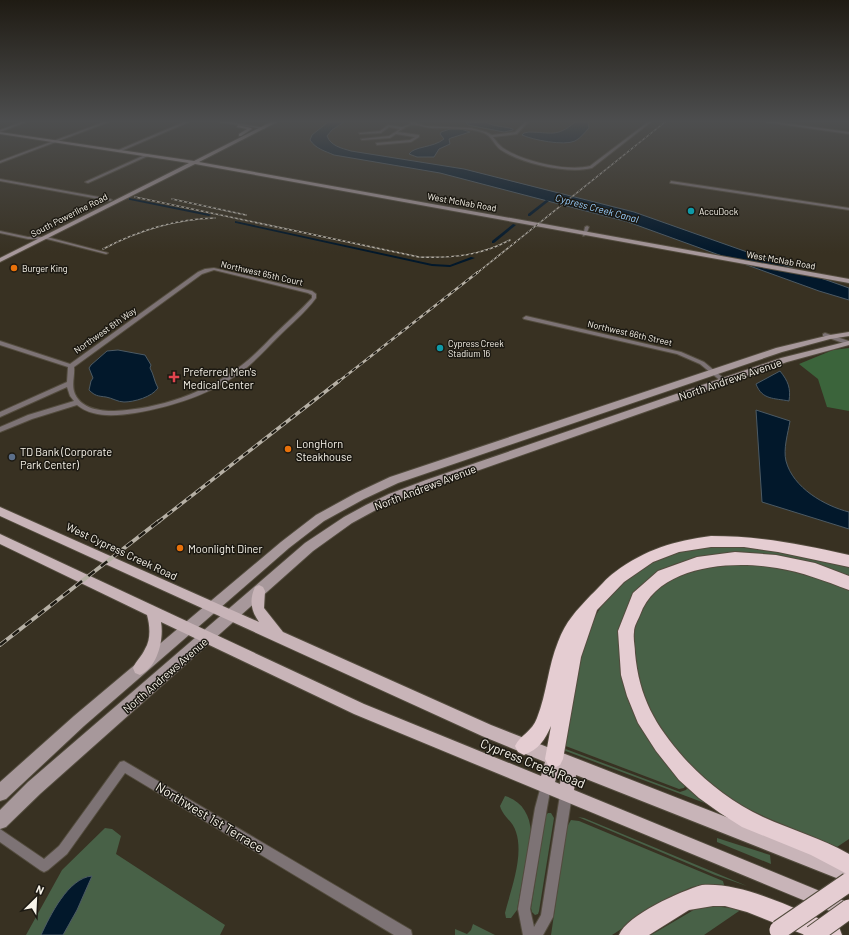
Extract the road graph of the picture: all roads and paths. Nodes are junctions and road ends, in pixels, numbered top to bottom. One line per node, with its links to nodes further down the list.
1 (124, 166): 8 (street)
2 (185, 166): 10 (main road, South Powerline Road)
3 (186, 166): 15 (main road, South Powerline Road)
4 (221, 166): 12 (main road, West McNab Road)
5 (553, 166): 6 (street)
6 (594, 166)
7 (0, 180): 10 (street)
8 (87, 182)
9 (671, 182): 11 (street)
10 (110, 200): 14 (main road, South Powerline Road)
11 (849, 209)
12 (585, 231): 20 (main road, West McNab Road); 20 (main road, West McNab Road)
13 (0, 232): 14 (street)
14 (34, 238): 15 (street); 17 (main road, South Powerline Road)
15 (43, 238): 16 (street); 18 (main road, South Powerline Road)
16 (106, 253)
17 (0, 255)
18 (0, 260)
19 (206, 270): 28 (street, Northwest 6th Way); 32 (street, Northwest 65th Court)
20 (838, 277): 21 (main road, West McNab Road); 22 (main road, West McNab Road)
21 (849, 277)
22 (849, 281)
23 (526, 318): 29 (street, Northwest 66th Street)
24 (849, 334): 25 (main road, North Andrews Avenue)
25 (827, 336): 27 (street); 29 (main road, North Andrews Avenue)
26 (0, 343): 28 (street)
27 (849, 343): 30 (main road, North Andrews Avenue)
28 (71, 366): 31 (street, Northwest 6th Way)
29 (713, 373): 30 (street, Northwest 66th Street); 42 (main road, North Andrews Avenue)
30 (724, 381): 40 (main road, North Andrews Avenue)
31 (69, 384): 32 (street); 33 (street)
32 (78, 402): 34 (street)
33 (1, 414): 34 (street)
34 (11, 424): 35 (street)
35 (0, 430)
36 (0, 512): 42 (main road, West Cypress Creek Road)
37 (0, 539): 43 (main road)
38 (849, 561): 41 (highway)
39 (849, 583): 57 (highway)
40 (259, 591): 44 (main road, North Andrews Avenue); 47 (main road)
41 (591, 605): 49 (highway); 50 (highway)
42 (211, 607): 44 (main road, West Cypress Creek Road); 45 (main road, North Andrews Avenue)
43 (153, 612): 45 (main road); 48 (main road)
44 (231, 616): 46 (main road, North Andrews Avenue); 47 (main road, Cypress Creek Road)
45 (188, 628): 46 (main road); 48 (main road, North Andrews Avenue)
46 (208, 638): 52 (main road, Cypress Creek Road); 55 (main road, North Andrews Avenue)
47 (280, 638): 49 (main road, Cypress Creek Road)
48 (140, 668): 53 (main road, North Andrews Avenue)
49 (524, 746): 50 (main road, Cypress Creek Road)
50 (554, 759): 51 (main road, Cypress Creek Road); 52 (main road)
51 (570, 765): 54 (main road); 58 (main road, Cypress Creek Road)
52 (546, 786): 54 (main road, Cypress Creek Road); 63 (street)
53 (0, 792)
54 (566, 795): 60 (main road, Cypress Creek Road); 64 (street)
55 (0, 821)
56 (0, 834): 62 (street, Northwest 1st Terrace)
57 (849, 865)
58 (849, 874)
59 (849, 882): 61 (highway, bridge)
60 (849, 910): 66 (highway, bridge)
61 (775, 932)
62 (406, 935)
63 (529, 935)
64 (536, 935)
65 (630, 935): 67 (highway)
66 (813, 935)
67 (831, 935)

